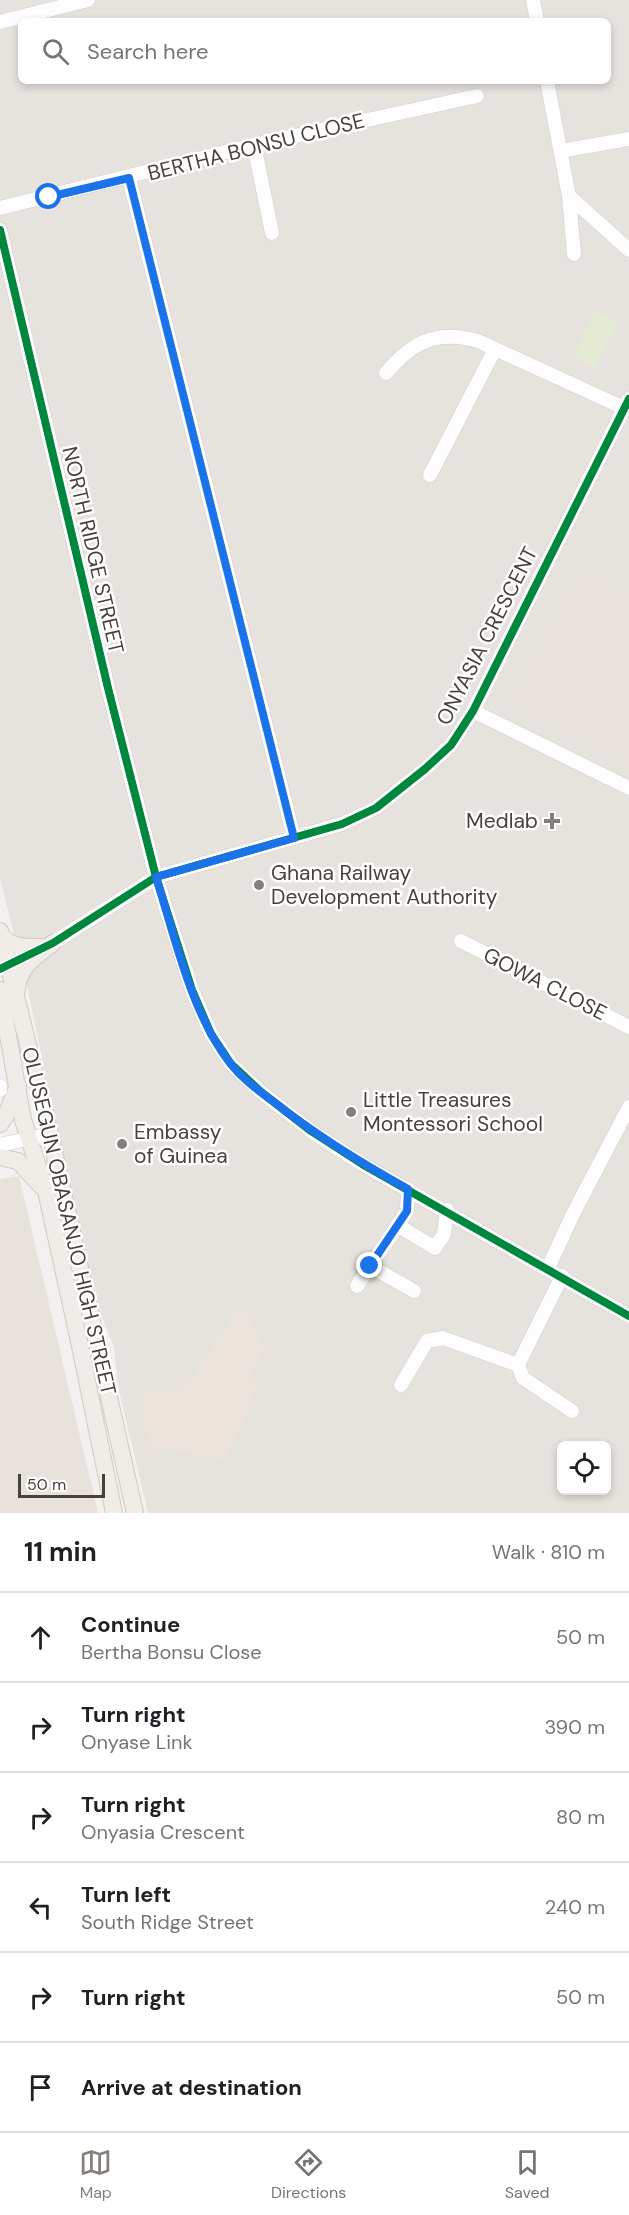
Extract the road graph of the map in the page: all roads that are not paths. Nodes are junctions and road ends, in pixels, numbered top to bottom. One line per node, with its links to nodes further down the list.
1 (88, 0): 4 (street)
2 (533, 0): 3 (street)
3 (536, 18)
4 (0, 22)
5 (548, 84): 9 (street)
6 (477, 96): 8 (street, BERTHA BONSU CLOSE)
7 (629, 139): 9 (street)
8 (254, 145): 10 (street, BERTHA BONSU CLOSE); 14 (street)
9 (561, 151): 11 (street)
10 (129, 178): 12 (street, BERTHA BONSU CLOSE); 23 (street)
11 (569, 196): 15 (street); 16 (street)
12 (0, 208)
13 (0, 230): 24 (street, NORTH RIDGE STREET)
14 (272, 234)
15 (629, 250)
16 (574, 254)
17 (495, 349): 18 (street); 19 (street); 20 (street)
18 (386, 373)
19 (627, 403): 21 (street, ONYASIA CRESCENT)
20 (430, 475)
21 (473, 711): 22 (street); 23 (street, ONYASIA CRESCENT)
22 (629, 788)
23 (294, 838): 24 (street, ONYASIA CRESCENT)
24 (156, 877): 27 (street, ONYASIA CRESCENT); 39 (street, NORTH RIDGE STREET)
25 (1, 933): 27 (main road); 28 (main road, OLUSEGUN OBASANJO HIGH STREET)
26 (461, 941): 31 (street, GOWA CLOSE)
27 (47, 945): 28 (street, ONYASIA CRESCENT); 30 (main road)
28 (5, 968): 30 (main road, OLUSEGUN OBASANJO HIGH STREET)
29 (0, 990): 32 (main road, OLUSEGUN OBASANJO HIGH STREET)
30 (17, 1003): 35 (main road, OLUSEGUN OBASANJO HIGH STREET)
31 (629, 1027)
32 (18, 1085): 34 (main road); 36 (main road, OLUSEGUN OBASANJO HIGH STREET)
33 (629, 1107): 44 (street)
34 (0, 1124)
35 (50, 1134): 36 (street); 53 (main road, OLUSEGUN OBASANJO HIGH STREET)
36 (30, 1139): 37 (street); 40 (main road, OLUSEGUN OBASANJO HIGH STREET)
37 (0, 1145)
38 (0, 1156): 40 (main road)
39 (408, 1189): 41 (street, NORTH RIDGE STREET); 42 (street)
40 (46, 1191): 52 (main road, OLUSEGUN OBASANJO HIGH STREET)
41 (447, 1210): 42 (street); 44 (street, NORTH RIDGE STREET)
42 (398, 1225): 43 (street)
43 (370, 1266): 46 (street); 47 (street)
44 (548, 1268): 45 (street, NORTH RIDGE STREET)
45 (562, 1276): 48 (street, NORTH RIDGE STREET); 49 (street)
46 (357, 1286)
47 (414, 1292)
48 (629, 1316)
49 (518, 1365): 50 (street); 51 (street)
50 (401, 1385)
51 (572, 1411)
52 (114, 1513)
53 (135, 1513)

